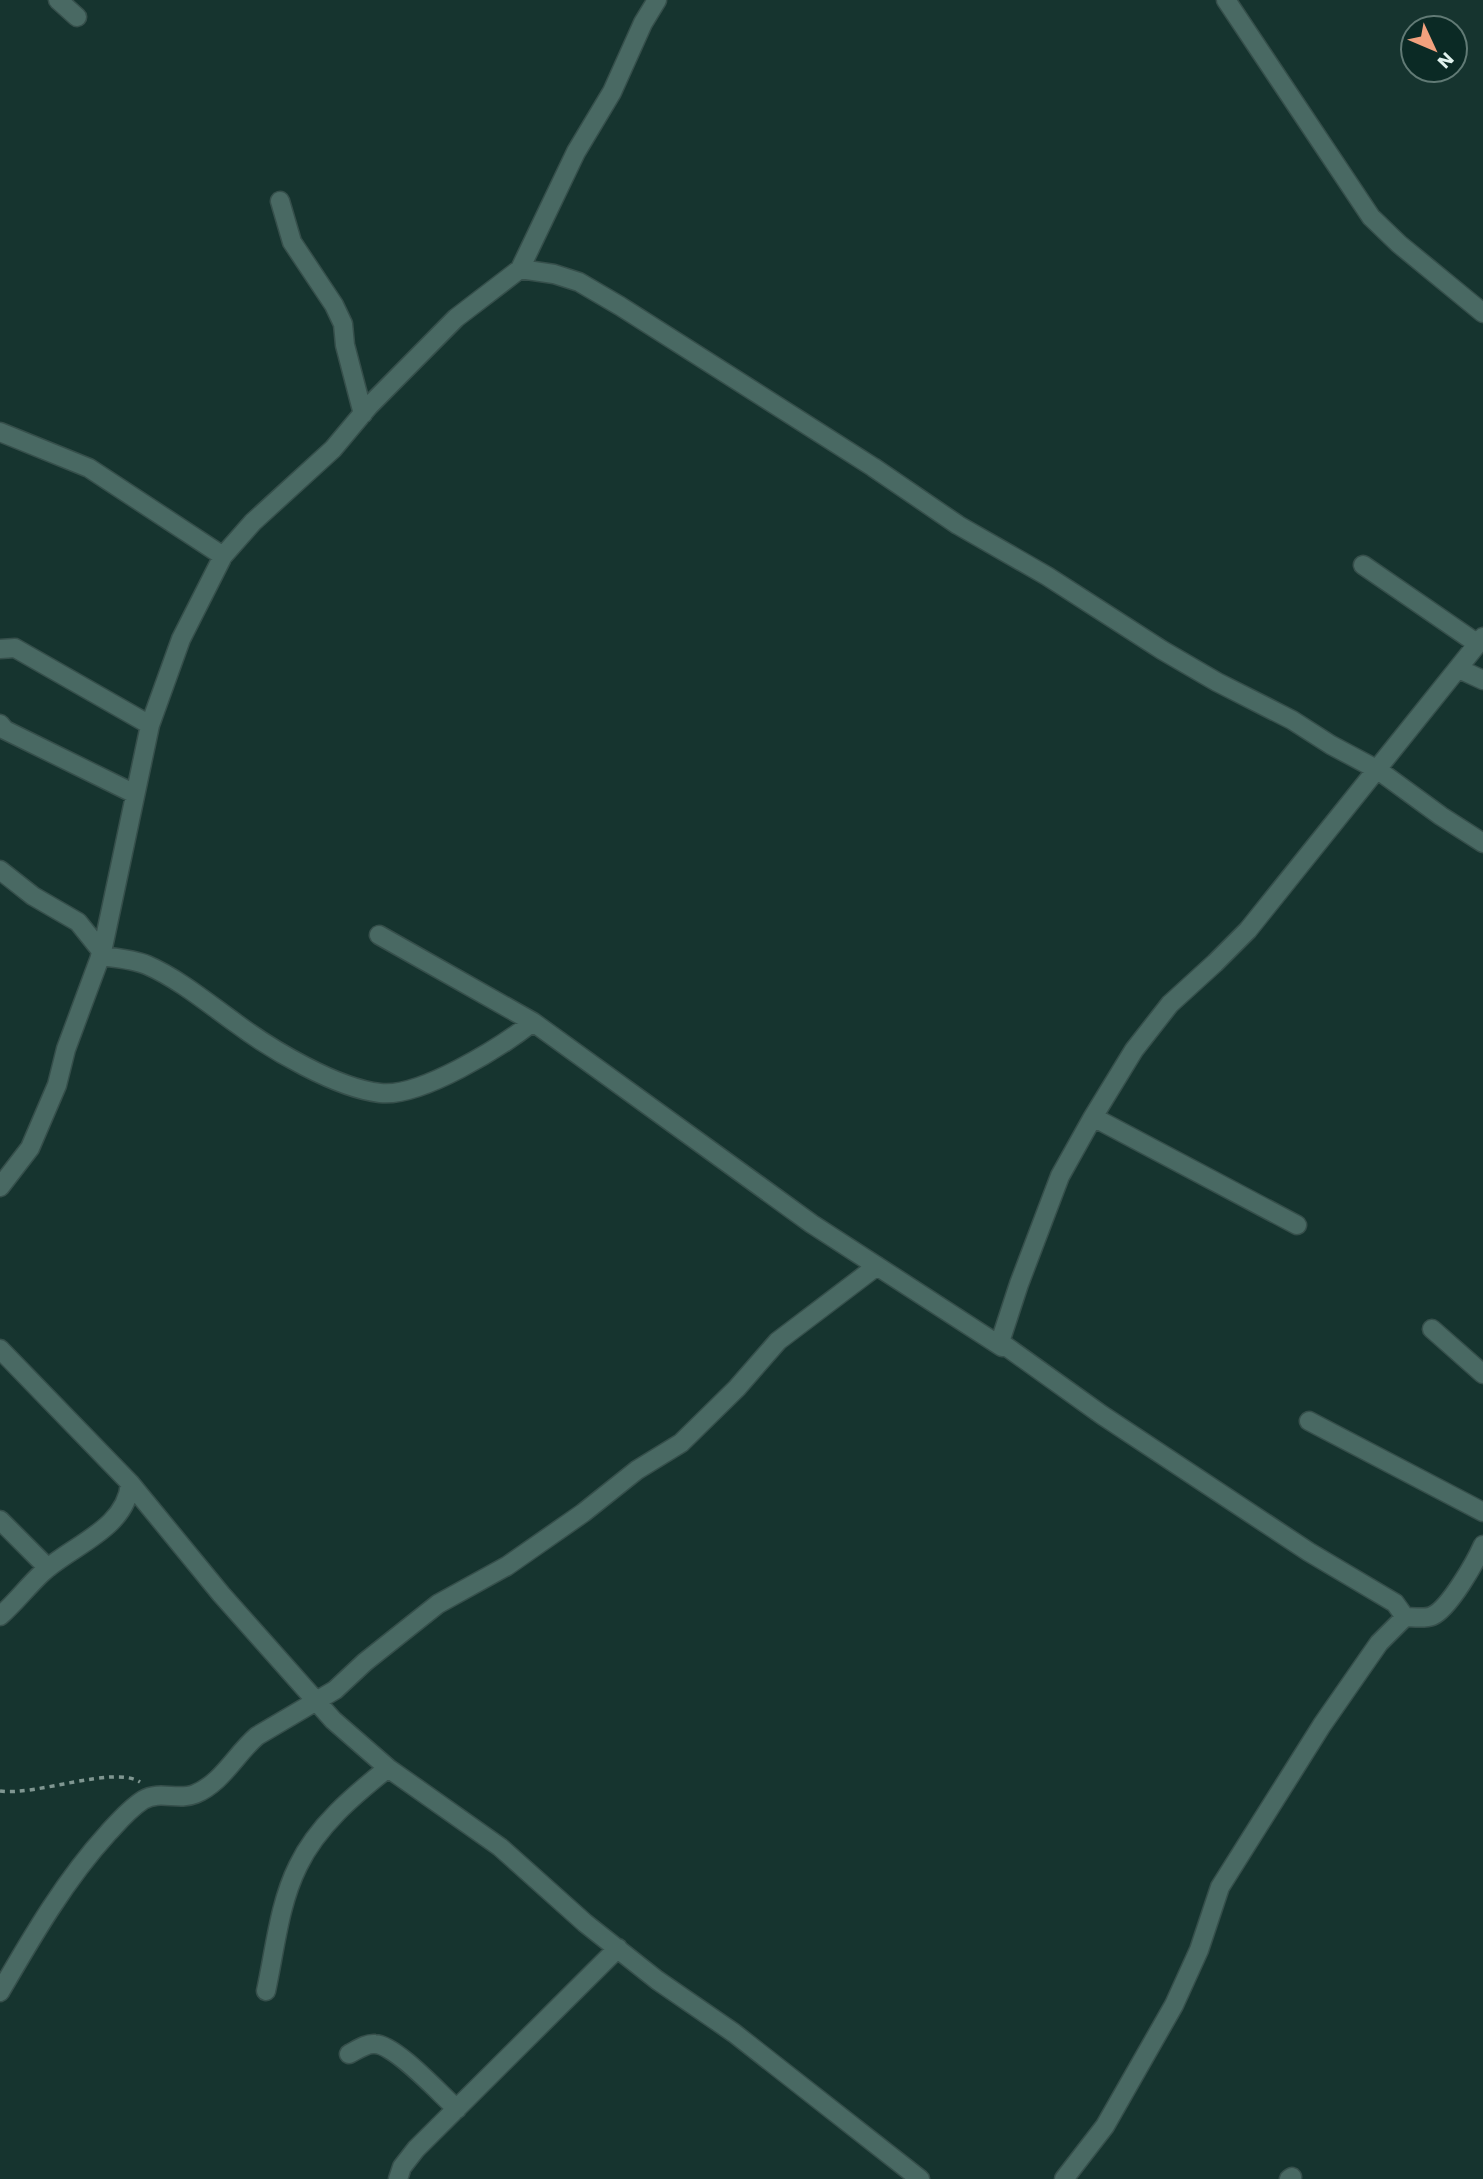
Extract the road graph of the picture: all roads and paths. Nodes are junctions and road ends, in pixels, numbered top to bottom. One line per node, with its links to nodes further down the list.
1 (58, 0): 4 (street)
2 (657, 0): 6 (street)
3 (1226, 0): 7 (street)
4 (77, 17)
5 (280, 201): 8 (street)
6 (520, 269): 8 (street); 18 (street)
7 (1483, 313)
8 (363, 414): 10 (street)
9 (0, 432): 10 (street)
10 (223, 556): 17 (street)
11 (1363, 565): 12 (street)
12 (1480, 641): 14 (street)
13 (0, 649): 17 (street)
14 (1460, 669): 15 (street); 18 (street)
15 (1483, 680)
16 (0, 724): 19 (street)
17 (150, 725): 19 (street)
18 (1378, 770): 20 (street); 27 (street)
19 (135, 794): 22 (street)
20 (1483, 843)
21 (0, 870): 23 (street)
22 (110, 919): 23 (street); 25 (street)
23 (78, 922): 25 (street)
24 (379, 935): 26 (street)
25 (101, 954): 26 (street); 28 (street)
26 (533, 1022): 30 (street)
27 (1093, 1117): 29 (street); 32 (street)
28 (0, 1187)
29 (1297, 1225)
30 (877, 1266): 32 (street); 43 (street)
31 (1432, 1329): 34 (street)
32 (1000, 1342): 42 (street)
33 (0, 1349): 36 (street)
34 (1483, 1374)
35 (1309, 1421): 37 (street)
36 (130, 1483): 40 (street); 43 (street)
37 (1483, 1512)
38 (0, 1520): 40 (street)
39 (1483, 1545): 42 (street)
40 (48, 1568): 41 (street)
41 (0, 1616)
42 (1405, 1617): 54 (street)
43 (314, 1701): 44 (street); 46 (street)
44 (388, 1768): 47 (street); 48 (street)
45 (0, 1791): 46 (path)
46 (159, 1794): 49 (street)
47 (618, 1948): 51 (street); 53 (street)
48 (266, 1991)
49 (0, 1992)
50 (349, 2054): 51 (street)
51 (457, 2109): 52 (street)
52 (398, 2179)
53 (920, 2179)
54 (1064, 2179)

